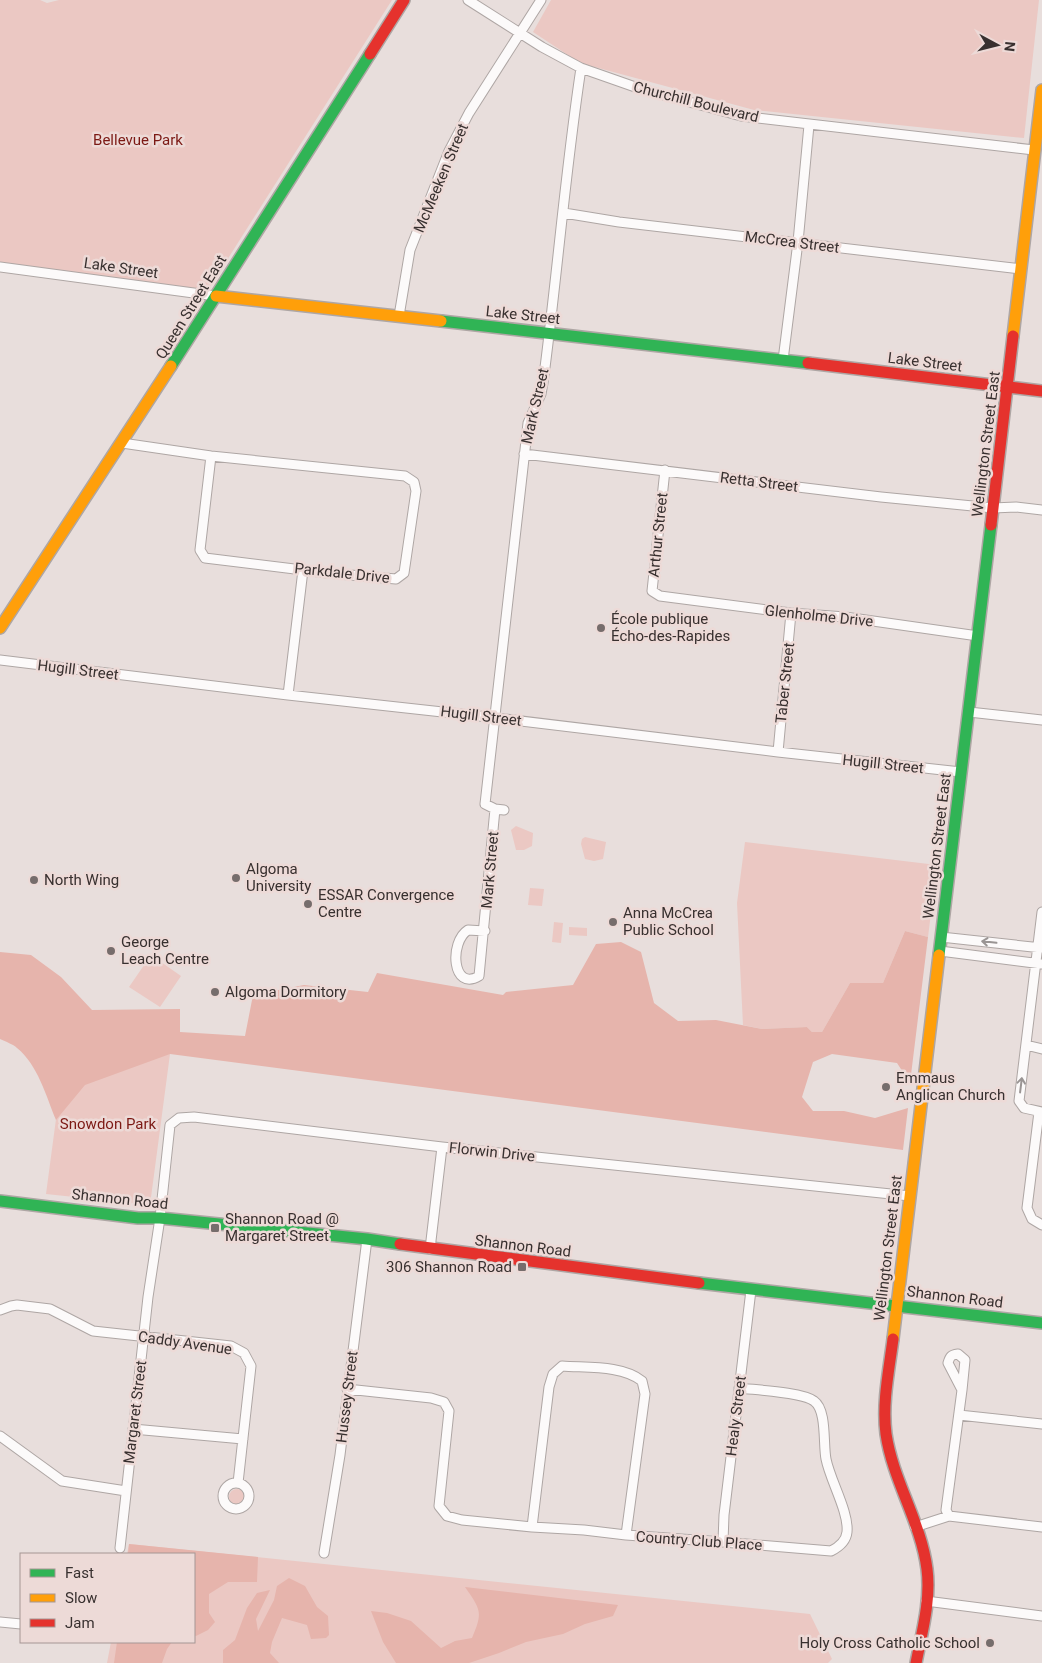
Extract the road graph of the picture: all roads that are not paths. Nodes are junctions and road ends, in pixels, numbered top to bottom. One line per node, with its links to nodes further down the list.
1 (404, 0): 13 (main road, Queen Street East)
2 (468, 0): 4 (street, Churchill Boulevard)
3 (541, 0): 4 (street, McMeeken Street)
4 (519, 32): 5 (street, Churchill Boulevard); 14 (street, McMeeken Street)
5 (581, 68): 7 (street, Churchill Boulevard); 9 (street, Mark Street)
6 (1042, 90): 8 (main road, Wellington Street East)
7 (809, 125): 8 (street, Churchill Boulevard); 10 (street)
8 (1034, 150): 12 (main road, Wellington Street East)
9 (564, 213): 10 (street, McCrea Street); 15 (street, Mark Street)
10 (798, 242): 12 (street, McCrea Street); 16 (street)
11 (0, 267): 13 (street, Lake Street)
12 (1021, 269): 17 (main road, Wellington Street East)
13 (216, 296): 14 (main road, Lake Street); 19 (main road, Queen Street East)
14 (399, 316): 15 (main road, Lake Street)
15 (550, 333): 16 (main road, Lake Street); 20 (street, Mark Street)
16 (783, 360): 17 (main road, Lake Street)
17 (1007, 387): 18 (main road, Lake Street); 23 (main road, Wellington Street East)
18 (1042, 391)
19 (122, 444): 21 (street, Parkdale Drive); 28 (main road, Queen Street East)
20 (524, 454): 22 (street, Retta Street); 33 (street, Mark Street)
21 (211, 456): 25 (street, Parkdale Drive); 25 (street, Parkdale Drive)
22 (665, 470): 23 (street, Retta Street); 26 (street, Arthur Street)
23 (993, 508): 24 (street, Retta Street); 29 (main road, Wellington Street East)
24 (1042, 510)
25 (302, 570): 31 (street)
26 (660, 596): 27 (street, Glenholme Drive)
27 (792, 613): 29 (street, Glenholme Drive); 35 (street, Taber Street)
28 (0, 628)
29 (978, 636): 32 (main road, Wellington Street East)
30 (0, 660): 31 (street, Hugill Street)
31 (288, 695): 33 (street, Hugill Street)
32 (969, 712): 34 (street); 36 (main road, Wellington Street East)
33 (496, 718): 35 (street, Hugill Street); 38 (street, Mark Street)
34 (1042, 720)
35 (778, 752): 36 (street, Hugill Street)
36 (961, 772): 39 (main road, Wellington Street East)
37 (1042, 912): 40 (street)
38 (485, 931): 38 (street, Mark Street)
39 (941, 936): 40 (street, one-way to 39); 41 (main road, Wellington Street East)
40 (1040, 947): 42 (street)
41 (940, 951): 42 (street); 47 (main road, Wellington Street East)
42 (1039, 963): 43 (street)
43 (1026, 1045): 44 (street); 45 (street, one-way to 43)
44 (1042, 1049)
45 (1041, 1112): 50 (street)
46 (442, 1147): 47 (street, Florwin Drive); 49 (street, Florwin Drive); 52 (street)
47 (910, 1196): 54 (main road, Wellington Street East)
48 (0, 1201): 49 (main road, Shannon Road)
49 (160, 1218): 51 (main road, Shannon Road); 57 (street, Margaret Street)
50 (1042, 1225)
51 (367, 1239): 52 (main road, Shannon Road); 59 (street, Hussey Street)
52 (430, 1249): 53 (main road, Shannon Road)
53 (751, 1290): 54 (main road, Shannon Road); 58 (street, Healy Street)
54 (896, 1305): 56 (main road, Shannon Road); 69 (main road, Wellington Street East)
55 (0, 1310): 57 (street, Caddy Avenue)
56 (1042, 1323)
57 (144, 1338): 63 (street, Margaret Street); 65 (street, Caddy Avenue)
58 (739, 1388): 73 (street, Healy Street); 73 (street, Country Club Place)
59 (347, 1389): 70 (street, Country Club Place); 75 (street, Hussey Street)
60 (962, 1390): 61 (street)
61 (959, 1415): 62 (street); 68 (street)
62 (1042, 1424)
63 (133, 1428): 65 (street); 67 (street, Margaret Street)
64 (0, 1436): 67 (street)
65 (243, 1439): 66 (street, Caddy Avenue)
66 (238, 1483)
67 (126, 1491): 74 (street, Margaret Street)
68 (949, 1516): 69 (street); 71 (street)
69 (915, 1526): 76 (main road, Wellington Street East)
70 (532, 1527): 72 (street, Country Club Place); 72 (street)
71 (1042, 1527)
72 (626, 1536): 73 (street, Country Club Place)
73 (723, 1542)
74 (120, 1548)
75 (324, 1553)
76 (926, 1601): 77 (street); 80 (main road, Wellington Street East)
77 (1042, 1616)
78 (0, 1622): 79 (street)
79 (20, 1624)
80 (916, 1663)

